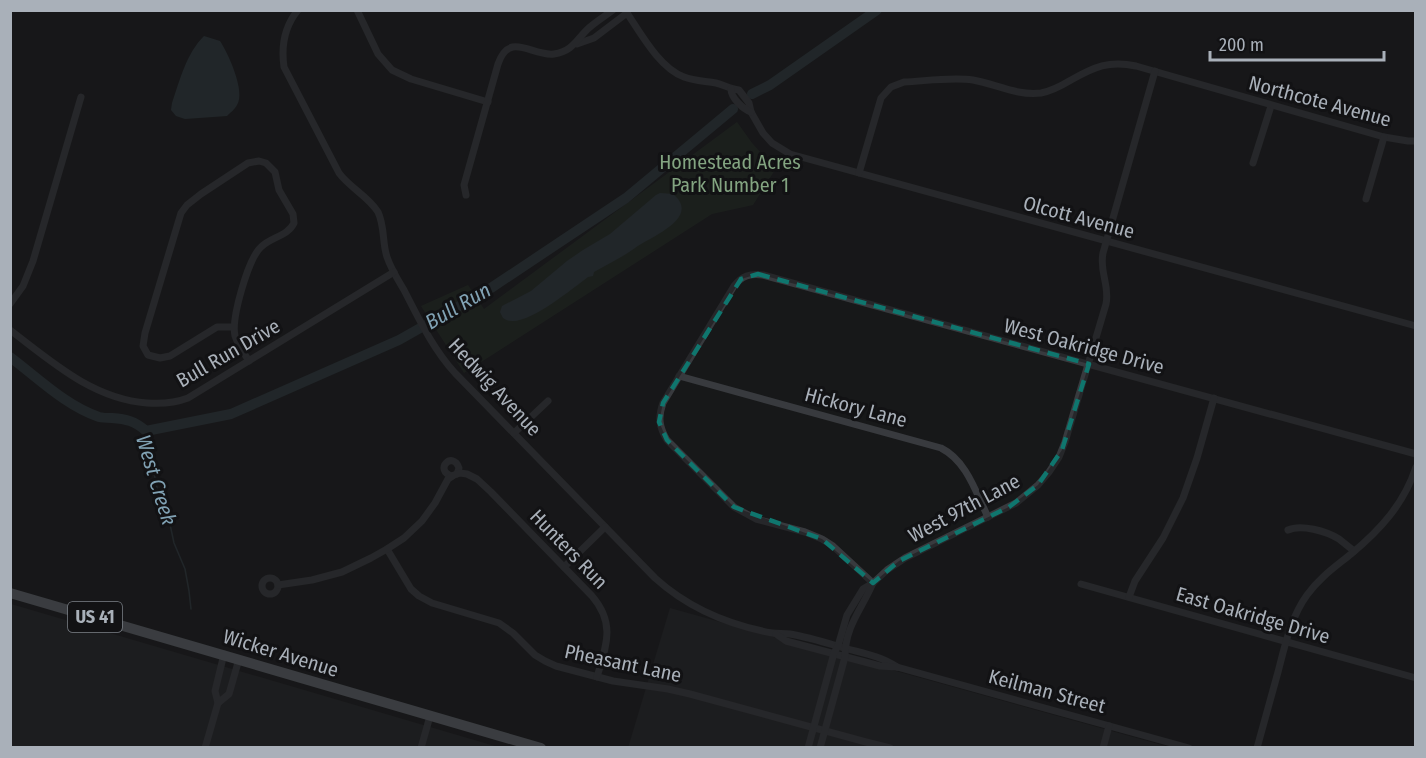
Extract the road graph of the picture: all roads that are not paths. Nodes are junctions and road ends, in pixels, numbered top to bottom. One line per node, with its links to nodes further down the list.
1 (298, 10): 17 (street, Hedwig Avenue)
2 (357, 10): 8 (street)
3 (613, 10): 5 (street)
4 (626, 12): 5 (street); 13 (street, Olcott Avenue)
5 (575, 44): 8 (street)
6 (1155, 71): 9 (street, Northcote Avenue); 13 (street, Northcote Avenue); 16 (street, West 97th Lane)
7 (81, 97): 18 (street)
8 (488, 102): 14 (street)
9 (1271, 106): 10 (street, Northcote Avenue); 12 (street)
10 (1383, 137): 11 (street, Northcote Avenue); 15 (street)
11 (1416, 141)
12 (1253, 163)
13 (859, 173): 16 (street, Olcott Avenue)
14 (466, 195)
15 (1366, 199)
16 (1106, 241): 19 (street, Olcott Avenue); 23 (street, West 97th Lane)
17 (394, 272): 22 (street, Bull Run Drive); 27 (street, Hedwig Avenue)
18 (10, 304)
19 (1416, 326)
20 (234, 327): 20 (street); 22 (street)
21 (10, 330): 22 (street, Bull Run Drive)
22 (249, 361)
23 (1089, 364): 24 (street, West Oakridge Drive); 25 (street, West Oakridge Drive); 30 (street, West 97th Lane)
24 (680, 376): 30 (street, Hickory Lane); 36 (street)
25 (1214, 398): 28 (street, West Oakridge Drive); 40 (street)
26 (548, 401): 27 (street)
27 (514, 433): 31 (street, Hedwig Avenue)
28 (1416, 454)
29 (1416, 467): 34 (street)
30 (988, 517): 36 (street, West 97th Lane)
31 (605, 527): 35 (street); 42 (street, Hedwig Avenue)
32 (1288, 530): 34 (street)
33 (387, 549): 35 (street, Hunters Run); 38 (street); 45 (street, Pheasant Lane)
34 (1354, 551): 41 (street)
35 (564, 567): 45 (street, Hunters Run)
36 (873, 583): 42 (street, West 97th Lane)
37 (1081, 584): 40 (street, East Oakridge Drive)
38 (278, 585)
39 (10, 593): 43 (highway, Wicker Avenue / US 41)
40 (1129, 597): 41 (street, East Oakridge Drive)
41 (1286, 641): 46 (street, East Oakridge Drive); 60 (street)
42 (840, 651): 49 (street, Keilman Street); 50 (street, West 97th Lane); 51 (street, West 97th Lane)
43 (224, 654): 44 (highway, Wicker Avenue / US 41); 47 (street)
44 (239, 659): 47 (street); 48 (highway, Wicker Avenue / US 41)
45 (597, 677): 50 (street, Pheasant Lane)
46 (1416, 678)
47 (219, 703): 52 (street)
48 (430, 716): 53 (street); 54 (highway, Wicker Avenue / US 41)
49 (1109, 726): 58 (street); 59 (street, Keilman Street)
50 (813, 728): 51 (street, Pheasant Lane); 55 (street, West 97th Lane)
51 (825, 731): 56 (street, West 97th Lane); 57 (street, Pheasant Lane)
52 (206, 747)
53 (421, 747)
54 (541, 747)
55 (808, 747)
56 (820, 747)
57 (890, 747)
58 (1103, 747)
59 (1189, 747)
60 (1257, 747)

